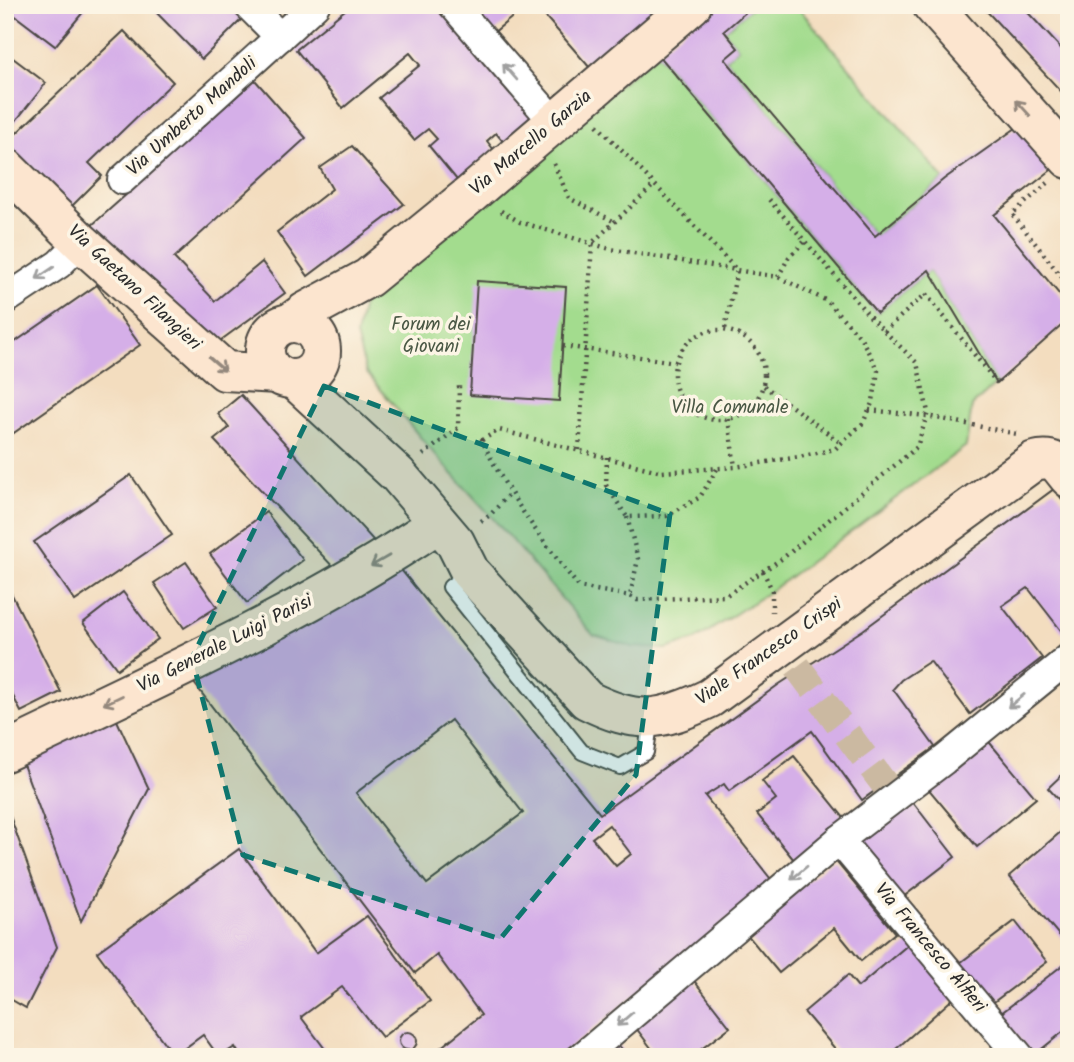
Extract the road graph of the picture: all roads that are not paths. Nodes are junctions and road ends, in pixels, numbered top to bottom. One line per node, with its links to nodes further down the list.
1 (248, 5): 6 (street)
2 (315, 5): 6 (street, Via Umberto Mandoli)
3 (453, 5): 7 (street, one-way to 3)
4 (692, 5): 7 (street, Via Marcello Garzia)
5 (932, 5): 9 (street, one-way to 5)
6 (280, 37): 10 (street, Via Umberto Mandoli)
7 (566, 113): 12 (street, Via Marcello Garzia)
8 (5, 167): 11 (street, Via Gaetano Filangieri)
9 (1059, 171)
10 (122, 180)
11 (81, 242): 13 (street, one-way to 13); 15 (street, Via Gaetano Filangieri, one-way to 15)
12 (368, 278): 14 (street); 15 (street)
13 (5, 300)
14 (290, 323): 15 (street, Viale Francesco Crispi); 15 (street, Viale Francesco Crispi)
15 (303, 364): 18 (street, Viale Francesco Crispi)
16 (1055, 446): 18 (street, Viale Francesco Crispi)
17 (1069, 478): 20 (street, Viale Francesco Crispi)
18 (461, 540): 20 (street, Viale Francesco Crispi); 20 (lane); 21 (street, Via Generale Luigi Parisi, one-way to 21)
19 (1069, 658): 22 (street, one-way to 22)
20 (651, 718)
21 (5, 752)
22 (839, 840): 23 (street, one-way to 23); 24 (street, Via Francesco Alfieri)
23 (582, 1057)
24 (1020, 1057)

